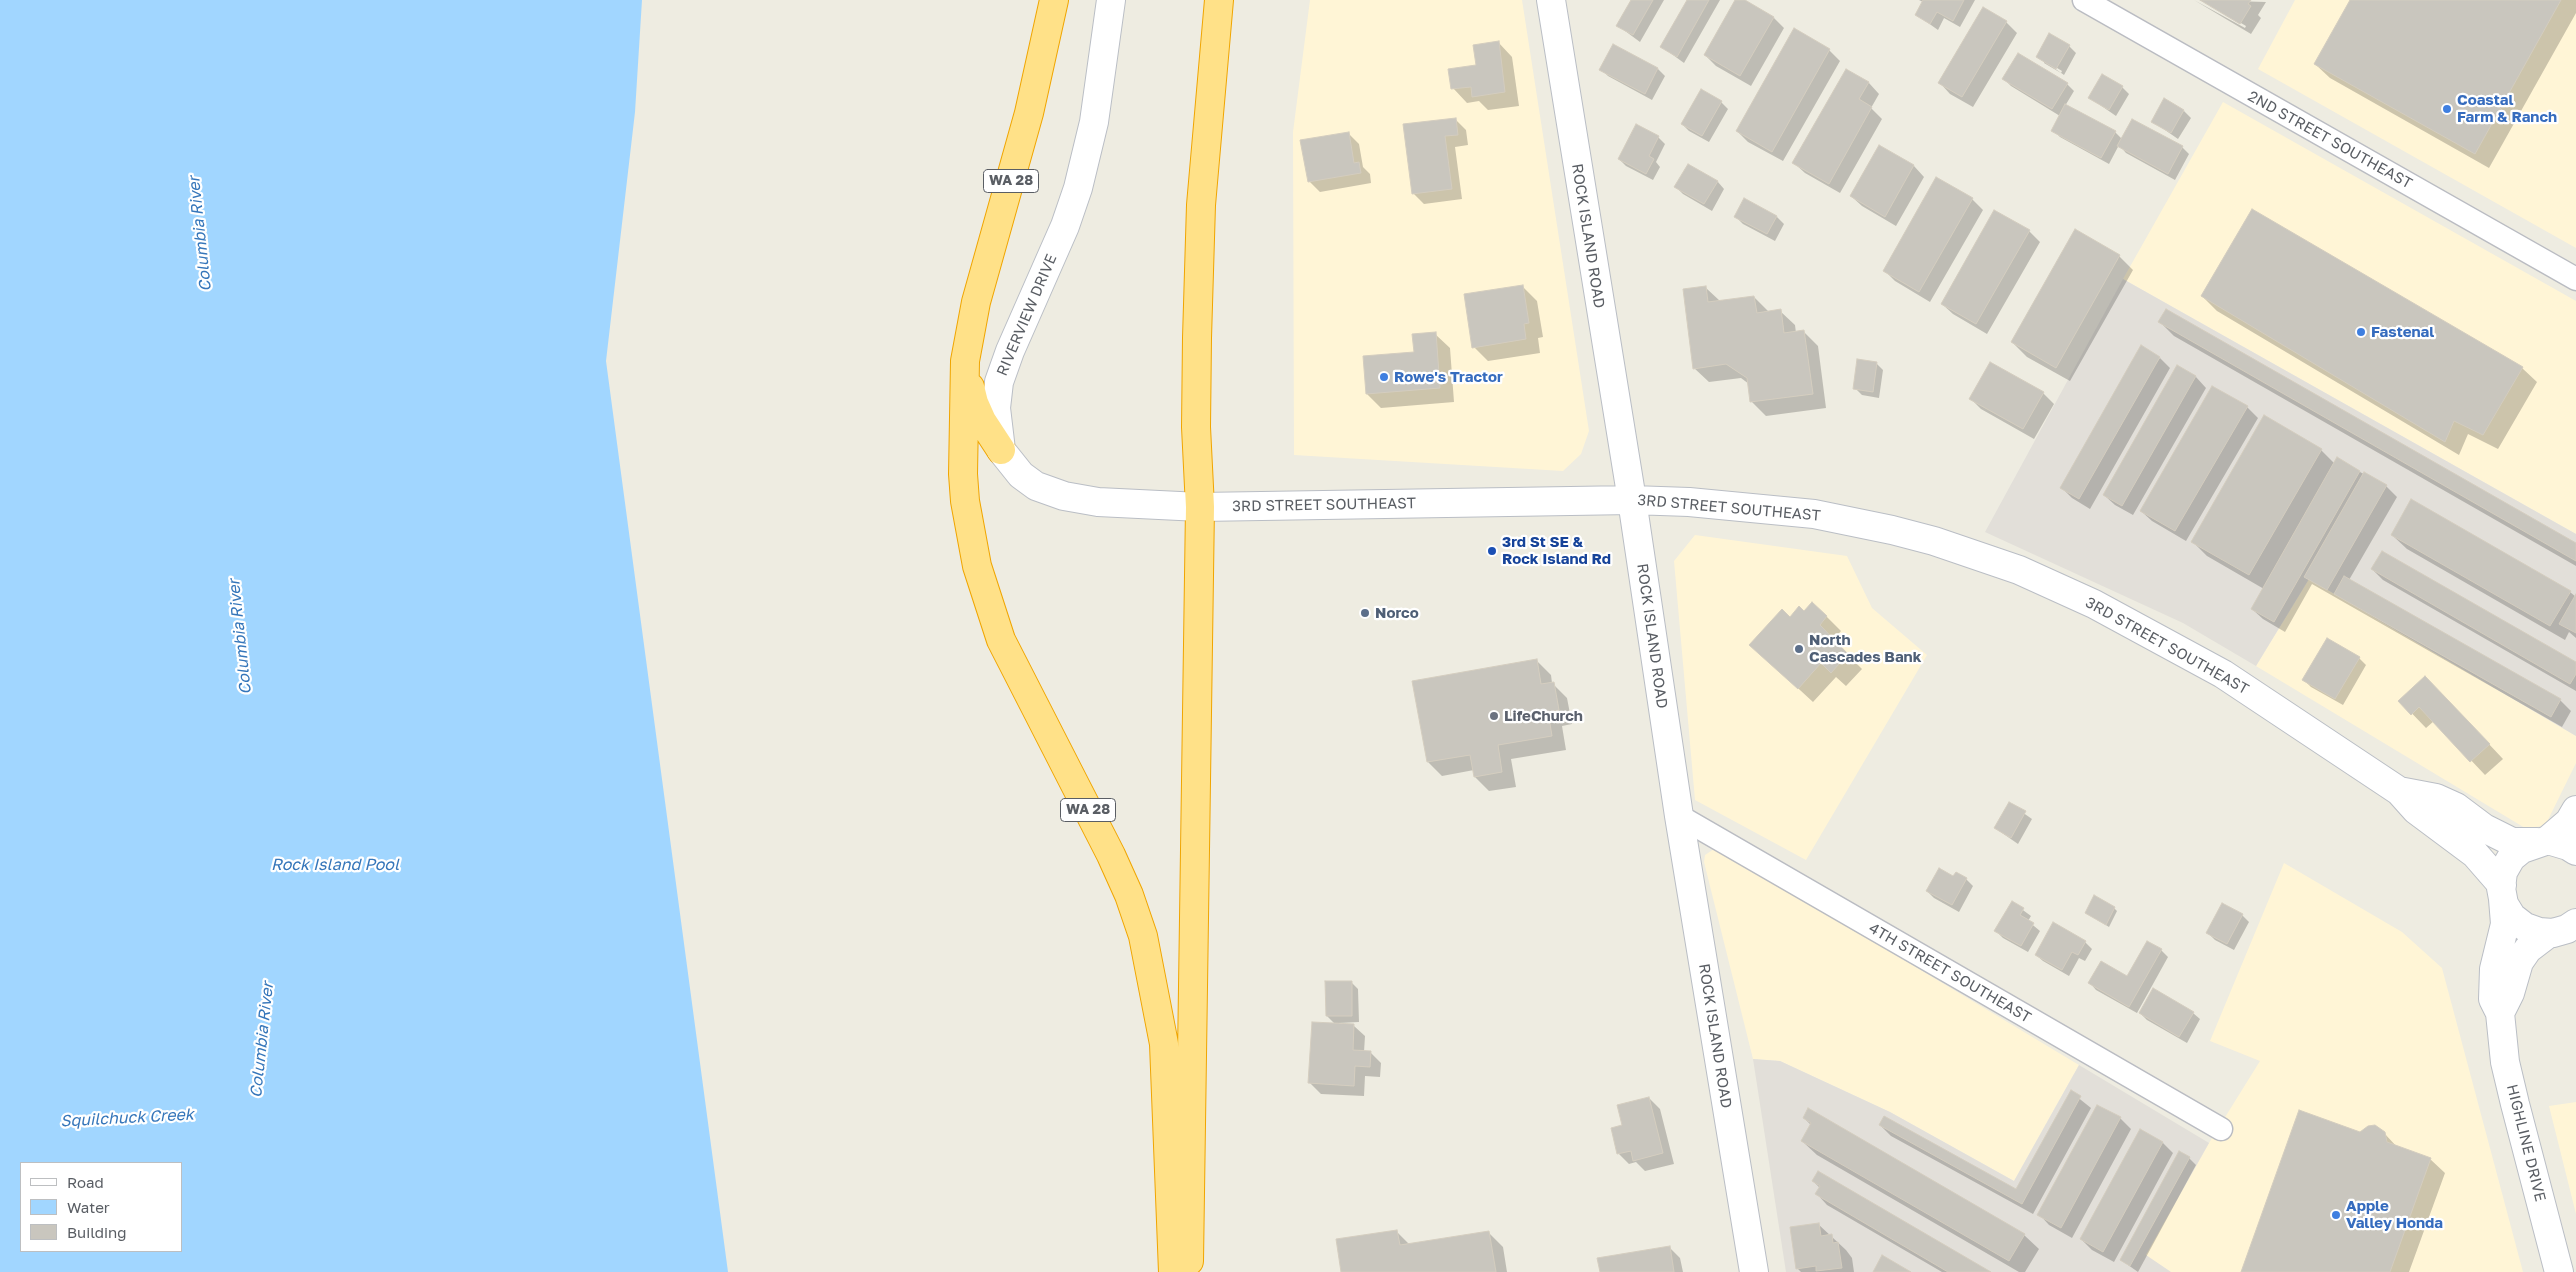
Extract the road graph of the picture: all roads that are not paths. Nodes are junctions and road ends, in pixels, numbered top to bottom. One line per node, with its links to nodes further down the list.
1 (1054, 0): 7 (highway, WA 28)
2 (1111, 0): 8 (street, RIVERVIEW DRIVE)
3 (1219, 0): 10 (highway)
4 (1551, 0): 9 (street, ROCK ISLAND ROAD)
5 (2084, 0): 6 (street, 2ND STREET SOUTHEAST)
6 (2576, 279)
7 (965, 361): 8 (highway); 20 (highway, WA 28)
8 (1001, 450): 10 (street)
9 (1632, 500): 10 (street, 3RD STREET SOUTHEAST); 11 (street, 3RD STREET SOUTHEAST); 13 (street, ROCK ISLAND ROAD)
10 (1200, 507): 21 (highway)
11 (2399, 791): 14 (street, 3RD STREET SOUTHEAST); 16 (street, 3RD STREET SOUTHEAST)
12 (2576, 810): 14 (street)
13 (1679, 816): 19 (street, 4TH STREET SOUTHEAST); 22 (street, ROCK ISLAND ROAD)
14 (2542, 841): 15 (street, 3RD STREET SOUTHEAST); 16 (street)
15 (2576, 851)
16 (2503, 892): 17 (street, 3RD STREET SOUTHEAST); 18 (street, HIGHLINE DRIVE)
17 (2567, 928): 18 (street)
18 (2500, 1013): 23 (street, HIGHLINE DRIVE)
19 (2221, 1129)
20 (1173, 1272)
21 (1189, 1272)
22 (1754, 1272)
23 (2559, 1272)

